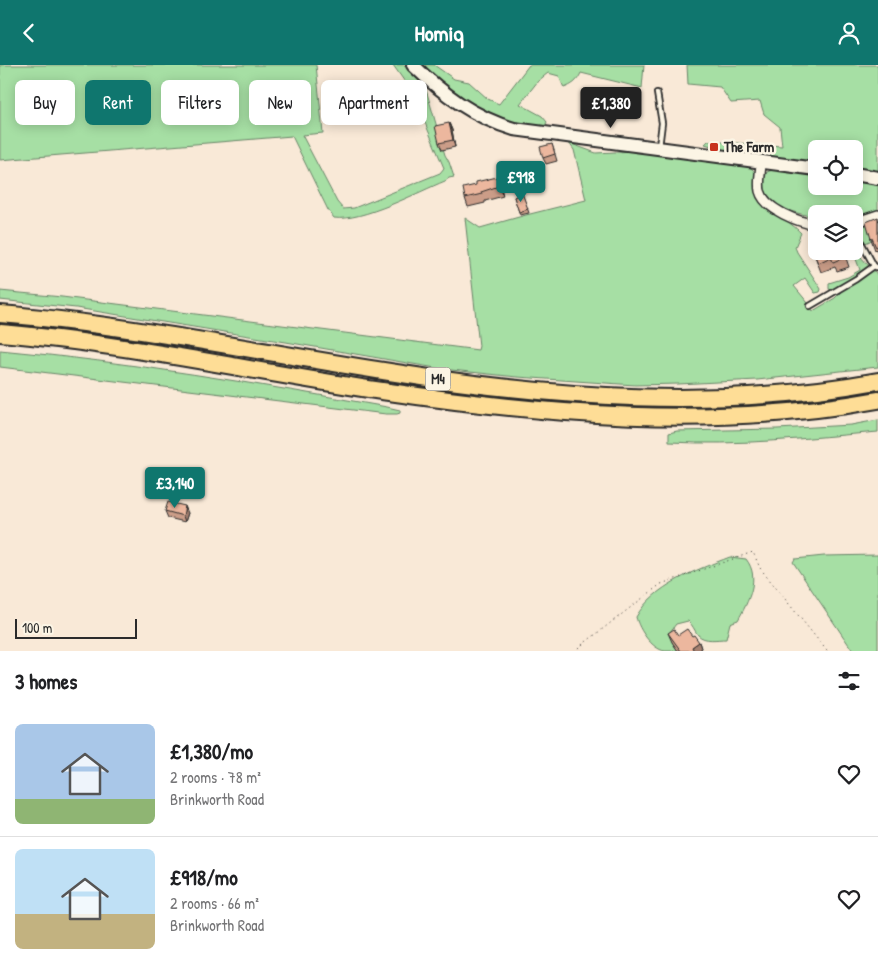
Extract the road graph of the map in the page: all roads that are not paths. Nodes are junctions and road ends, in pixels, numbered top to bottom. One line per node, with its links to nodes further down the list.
1 (413, 65): 3 (main road)
2 (657, 93): 3 (lane)
3 (658, 149): 4 (main road)
4 (761, 162): 5 (main road); 10 (street)
5 (808, 168)
6 (863, 176): 7 (main road)
7 (878, 178)
8 (878, 215): 9 (street)
9 (863, 220)
10 (808, 223)
11 (863, 245): 12 (lane)
12 (876, 267): 13 (lane)
13 (810, 307)
14 (0, 314): 16 (highway, M4)
15 (0, 333): 17 (highway, M4)
16 (878, 381)
17 (878, 401)

